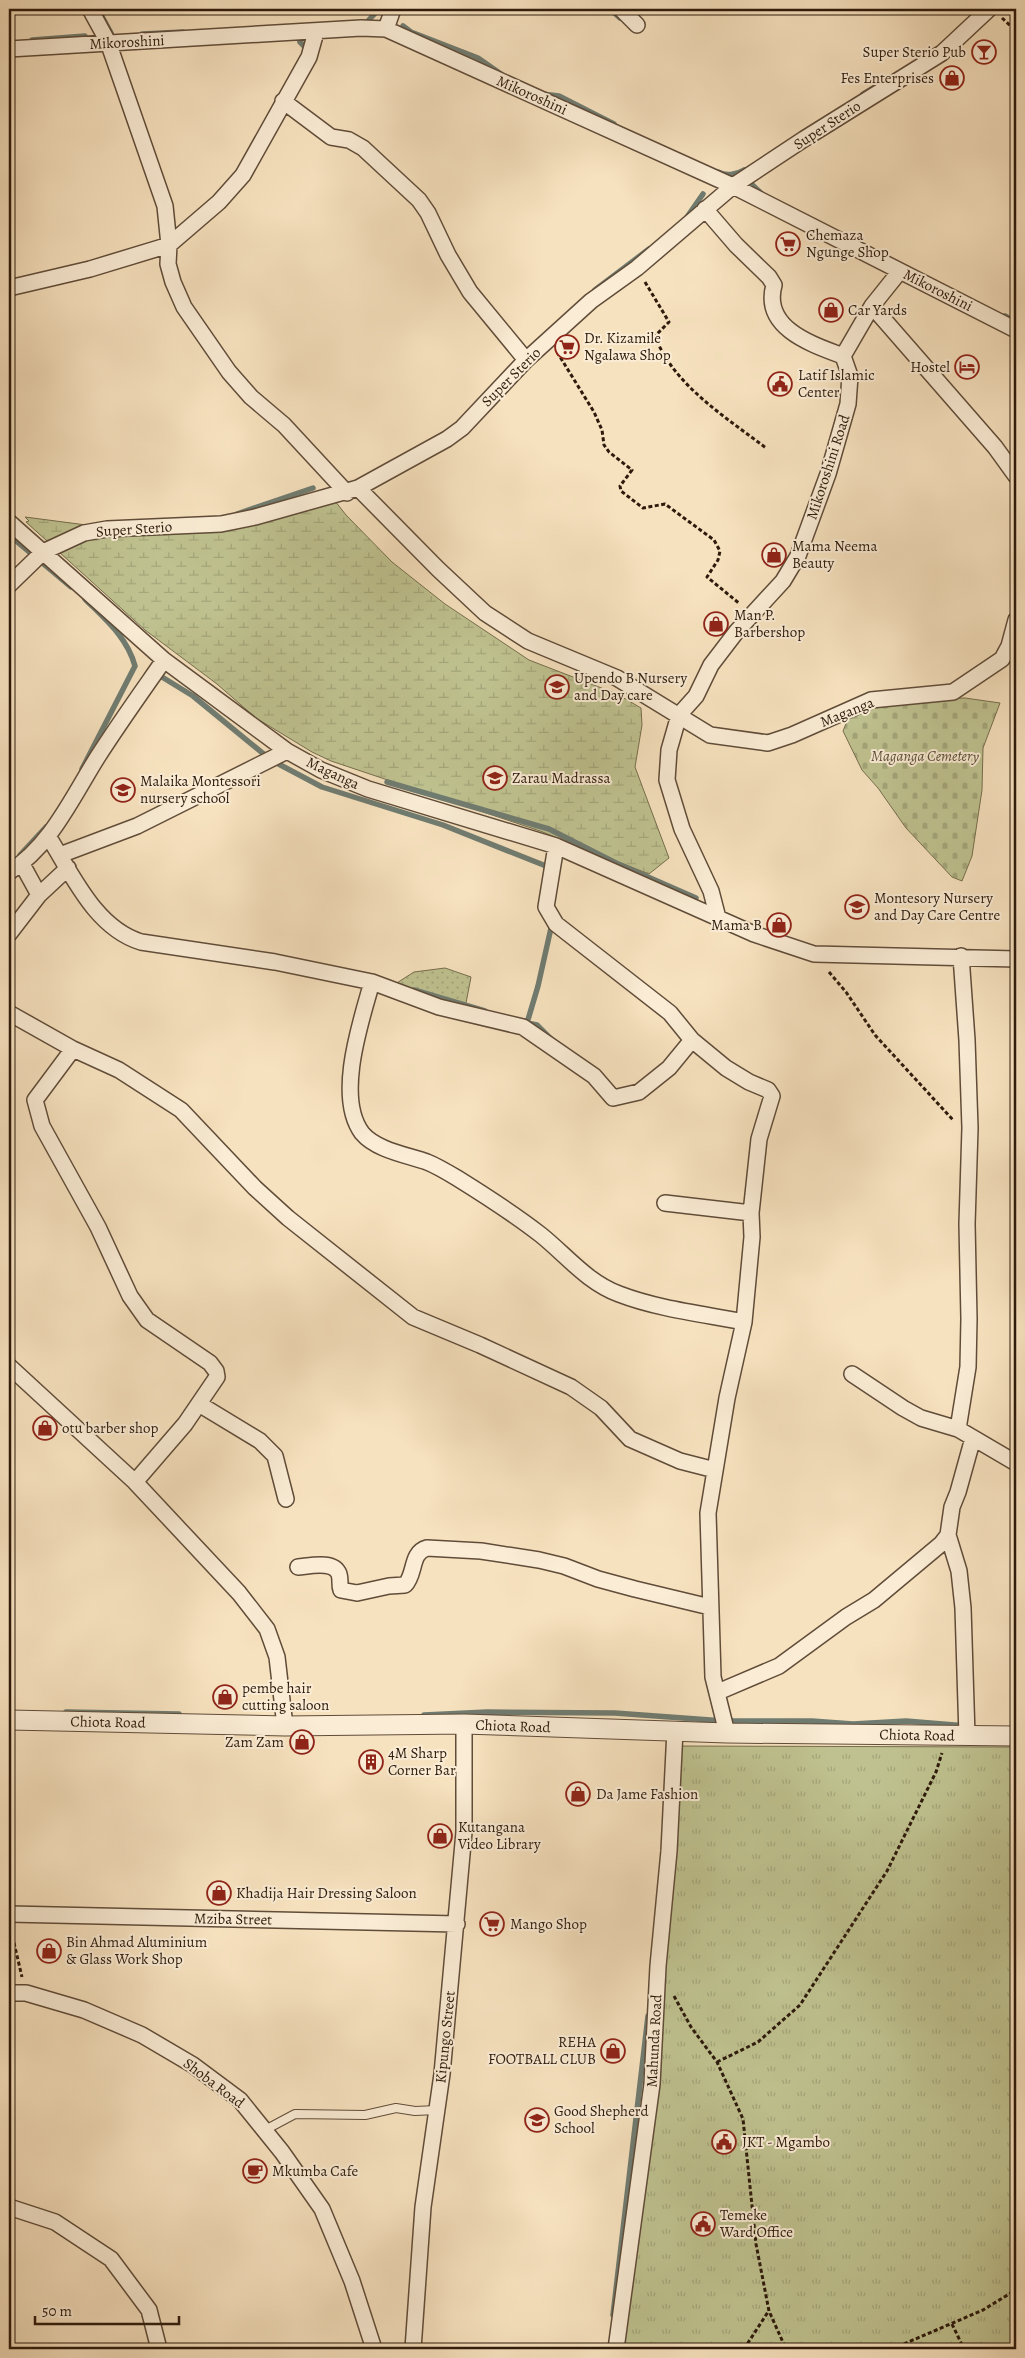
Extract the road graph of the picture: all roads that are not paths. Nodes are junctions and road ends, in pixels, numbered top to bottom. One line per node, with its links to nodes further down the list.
1 (90, 9): 8 (street, Maganga)
2 (393, 9): 6 (street)
3 (621, 9): 5 (street)
4 (993, 11): 11 (street, Super Sterio)
5 (637, 25)
6 (386, 30): 7 (street, Mikoroshini); 11 (street, Mikoroshini)
7 (316, 32): 8 (street, Mikoroshini); 10 (street)
8 (108, 42): 9 (street, Mikoroshini); 13 (street, Maganga)
9 (9, 49)
10 (283, 101): 13 (street); 19 (street)
11 (733, 186): 12 (street, Super Sterio); 14 (street, Mikoroshini)
12 (705, 209): 18 (street); 19 (street, Super Sterio)
13 (169, 245): 15 (street); 21 (street, Maganga)
14 (900, 271): 16 (street); 17 (street, Mikoroshini)
15 (9, 288)
16 (872, 306): 18 (street); 20 (street)
17 (1016, 330)
18 (843, 356): 27 (street, Mikoroshini Road)
19 (526, 360): 21 (street, Super Sterio)
20 (1016, 476)
21 (353, 491): 23 (street, Super Sterio); 27 (street, Maganga)
22 (9, 522): 23 (street, Maganga)
23 (43, 552): 24 (street, Super Sterio); 26 (street, Maganga)
24 (9, 585)
25 (1016, 620): 27 (street, Maganga)
26 (164, 660): 28 (street, Maganga); 29 (street)
27 (679, 716): 35 (street)
28 (287, 751): 30 (street, Maganga); 31 (street)
29 (48, 836): 31 (street); 32 (street)
30 (556, 846): 35 (street, Maganga); 41 (street)
31 (64, 862): 34 (street); 39 (street)
32 (22, 864): 33 (street); 34 (street)
33 (9, 872)
34 (39, 895): 36 (street)
35 (718, 918): 37 (street, Maganga)
36 (9, 934)
37 (961, 956): 38 (street, Maganga); 49 (street)
38 (1016, 959)
39 (372, 982): 41 (street); 45 (street)
40 (9, 1013): 42 (street)
41 (692, 1040): 44 (street)
42 (73, 1048): 48 (street); 52 (street)
43 (665, 1203): 44 (street)
44 (751, 1213): 45 (street)
45 (744, 1322): 52 (street)
46 (9, 1366): 53 (street)
47 (852, 1374): 49 (street)
48 (199, 1404): 53 (street); 54 (street)
49 (958, 1429): 50 (street)
50 (972, 1438): 51 (street); 55 (street)
51 (1016, 1463)
52 (715, 1470): 57 (street)
53 (135, 1482): 62 (street)
54 (286, 1499)
55 (948, 1535): 58 (street); 63 (street)
56 (298, 1567): 57 (street)
57 (710, 1607): 58 (street)
58 (718, 1692): 60 (street)
59 (9, 1720): 62 (street, Chiota Road)
60 (725, 1723): 63 (street, Chiota Road); 64 (street, Chiota Road)
61 (464, 1724): 62 (street, Chiota Road); 64 (street, Chiota Road); 67 (street, Kipungo Street)
62 (285, 1726)
63 (967, 1729): 65 (street, Chiota Road)
64 (675, 1730): 75 (street, Mahunda Road)
65 (1016, 1736)
66 (10, 1921): 67 (street, Mziba Street)
67 (457, 1924): 69 (street, Kipungo Street)
68 (9, 1993): 70 (street, Shoba Road)
69 (437, 2110): 70 (lane); 74 (street, Kipungo Street)
70 (265, 2130): 73 (street, Shoba Road)
71 (9, 2207): 72 (street)
72 (159, 2349)
73 (374, 2349)
74 (412, 2349)
75 (616, 2349)

